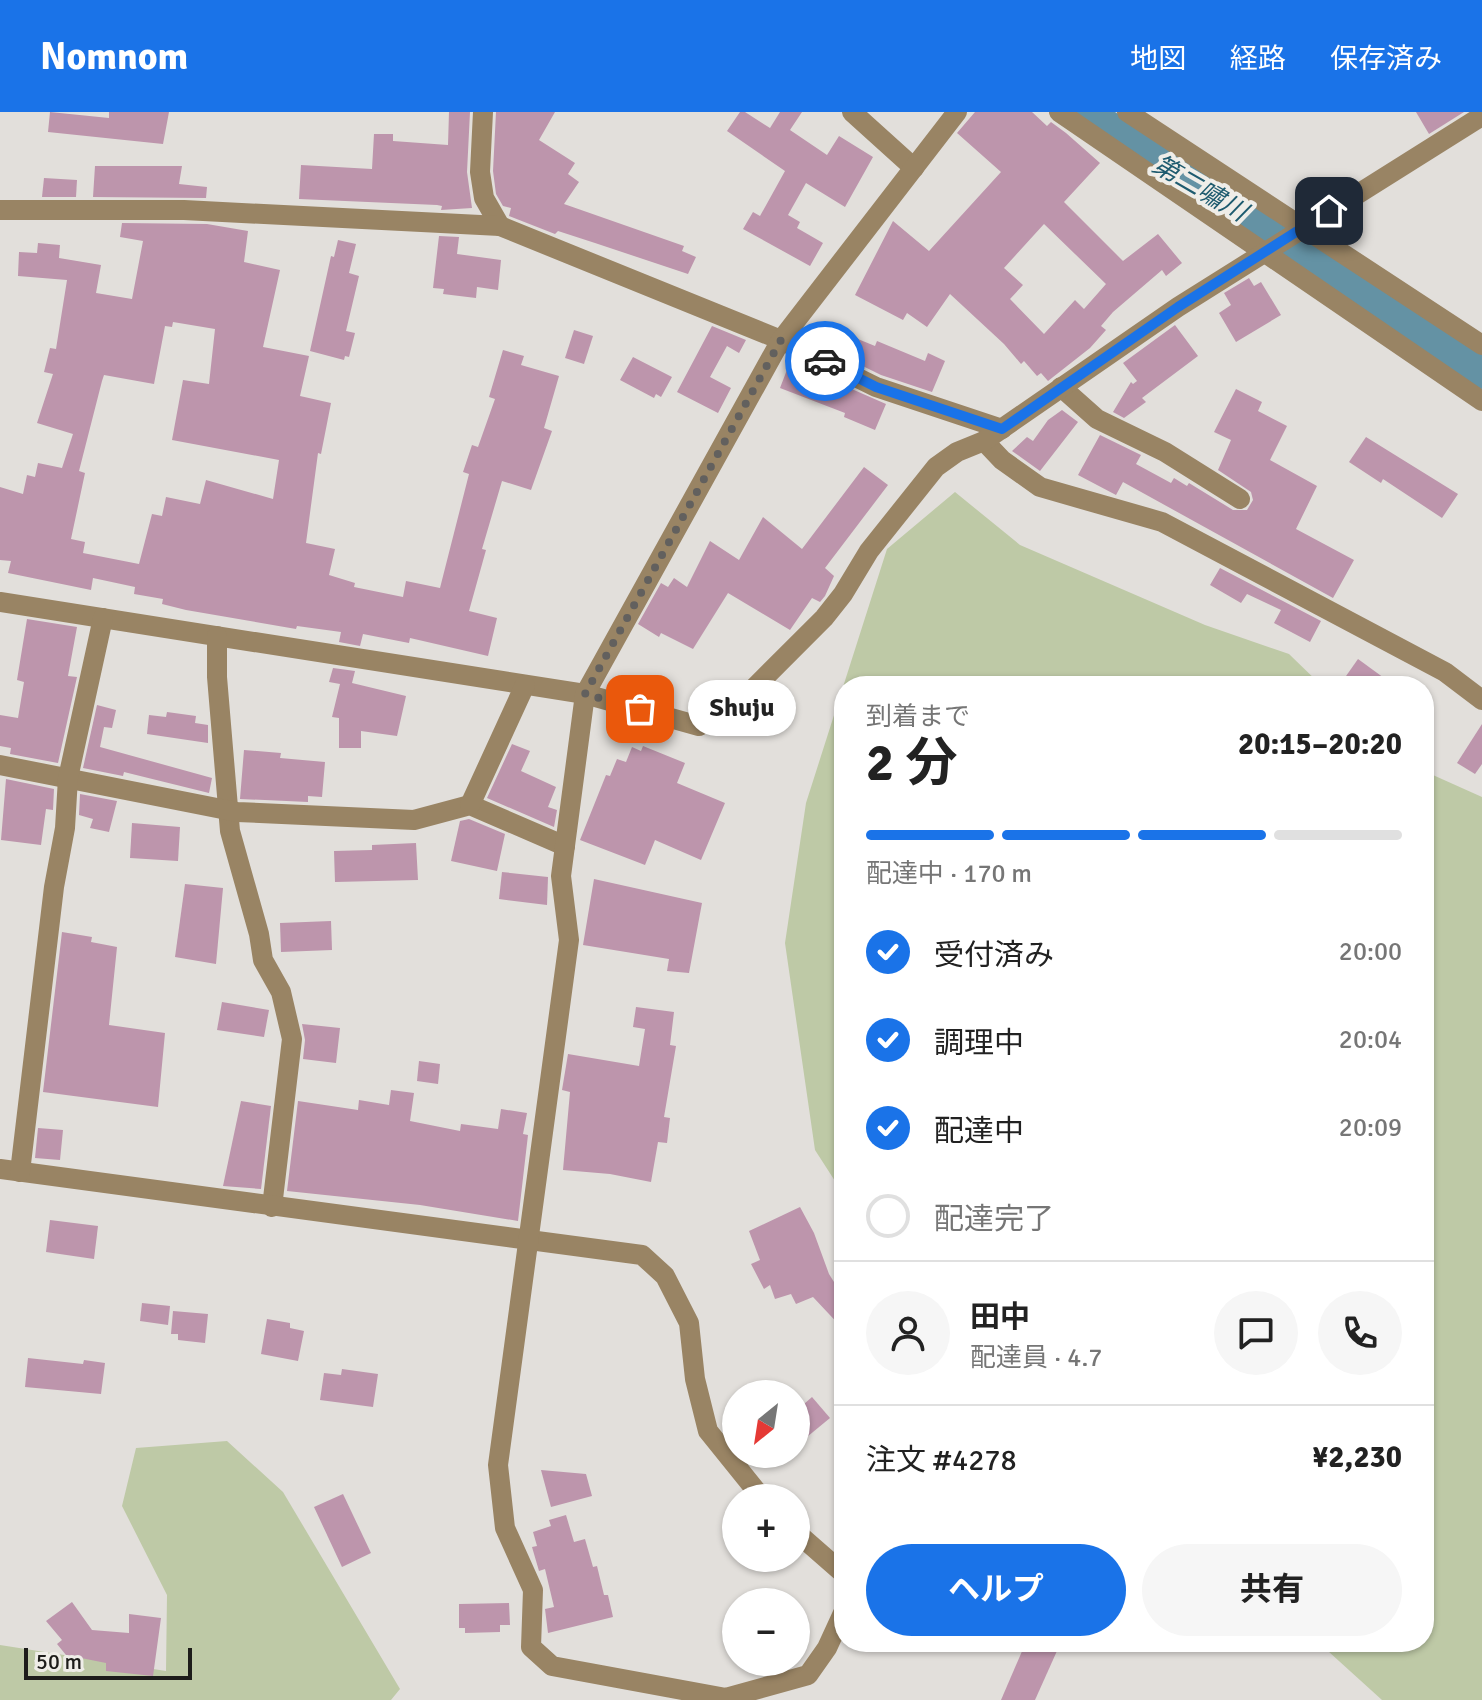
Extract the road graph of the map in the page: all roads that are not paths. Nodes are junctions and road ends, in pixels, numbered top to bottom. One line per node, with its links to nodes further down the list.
1 (483, 112): 9 (street)
2 (852, 112): 7 (street)
3 (957, 112): 7 (street)
4 (1059, 112): 11 (street)
5 (1127, 112): 10 (street)
6 (1482, 116): 10 (street)
7 (914, 168): 12 (street)
8 (0, 210): 9 (street)
9 (500, 226): 12 (street)
10 (1299, 230): 11 (street); 13 (street)
11 (1268, 250): 14 (street); 15 (street)
12 (781, 340): 16 (street); 23 (street)
13 (1482, 345)
14 (1061, 387): 16 (street); 18 (street)
15 (1482, 401)
16 (1002, 429): 17 (street)
17 (984, 441): 23 (street); 24 (street)
18 (1240, 499)
19 (0, 602): 20 (street)
20 (103, 618): 21 (street); 26 (street)
21 (217, 636): 22 (street); 28 (street)
22 (525, 685): 23 (street); 27 (street)
23 (585, 694): 29 (street)
24 (1482, 700)
25 (0, 765): 26 (street)
26 (68, 778): 28 (street); 30 (street)
27 (470, 805): 28 (street); 29 (street)
28 (229, 810): 31 (street)
29 (565, 846): 32 (street)
30 (10, 1171): 31 (street)
31 (272, 1207): 32 (street)
32 (529, 1242): 33 (street); 36 (street)
33 (751, 1484)
34 (810, 1544): 35 (street)
35 (834, 1565)
36 (834, 1633)

